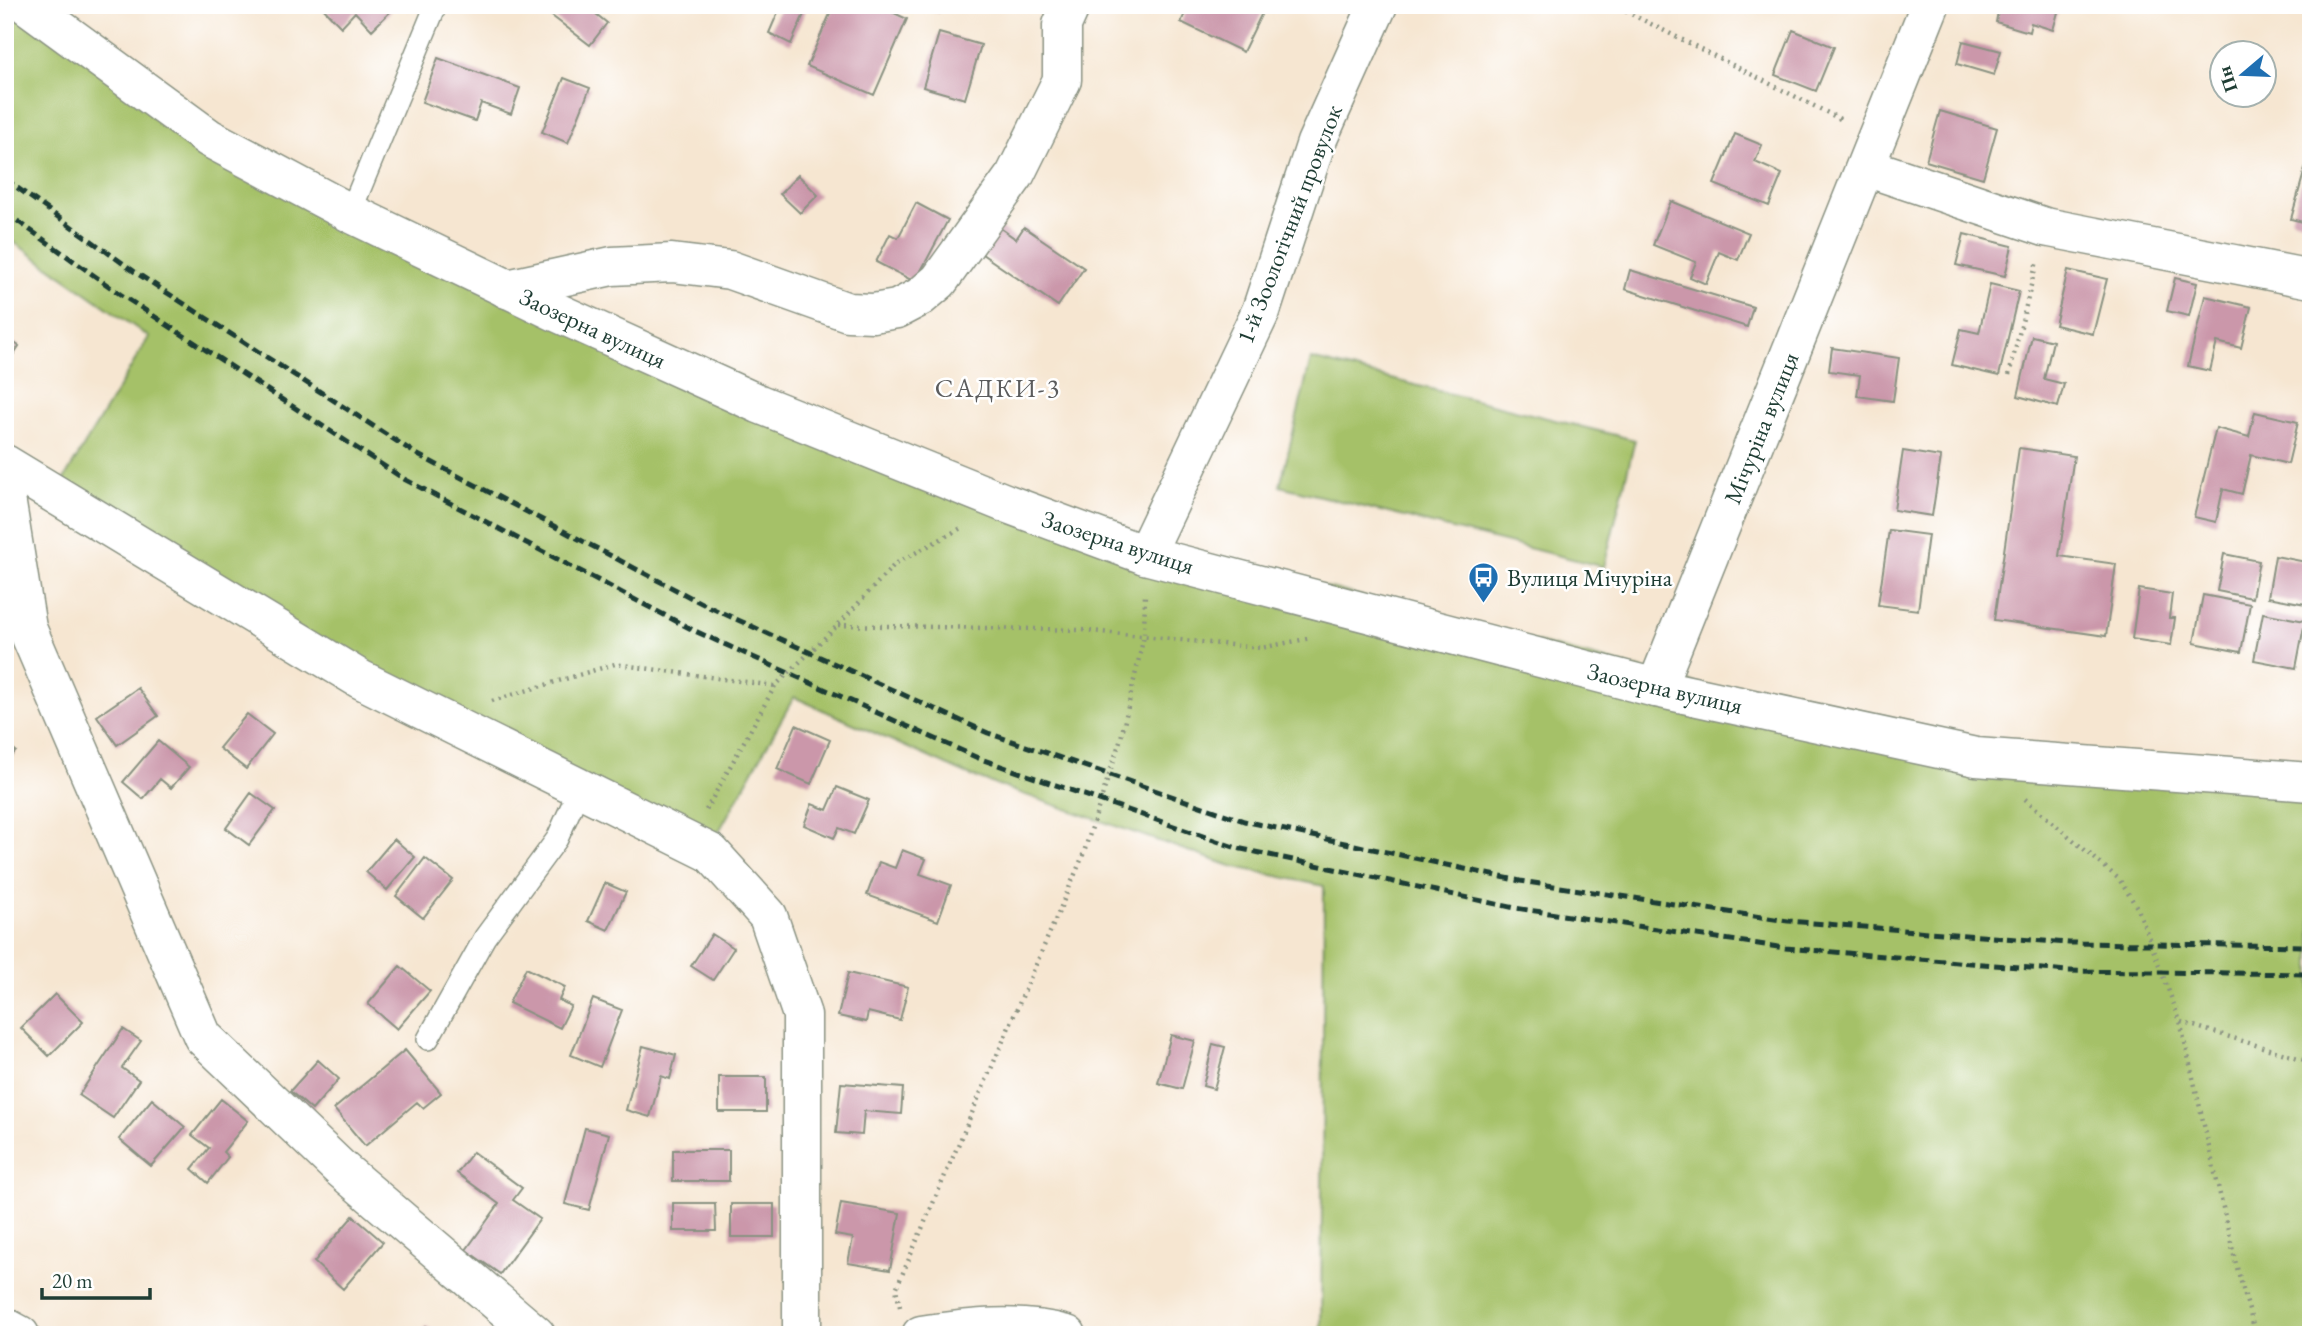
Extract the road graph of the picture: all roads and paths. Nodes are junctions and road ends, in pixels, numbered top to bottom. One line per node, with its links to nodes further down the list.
1 (436, 5): 8 (lane)
2 (1072, 5): 11 (street)
3 (1378, 5): 16 (street, 1-й Зоологічний провулок)
4 (1614, 5): 7 (path)
5 (1930, 5): 7 (street, Мічуріна вулиця)
6 (39, 8): 8 (street, Заозерна вулиця)
7 (1871, 152): 9 (street); 21 (street, Мічуріна вулиця)
8 (349, 213): 11 (street, Заозерна вулиця)
9 (2045, 227): 10 (street); 12 (path)
10 (2311, 279)
11 (507, 289): 15 (street, Заозерна вулиця)
12 (2009, 375)
13 (5, 464): 22 (street)
14 (5, 492): 33 (street)
15 (1005, 503): 16 (street, Заозерна вулиця); 17 (path)
16 (1145, 555): 18 (path); 21 (street, Заозерна вулиця)
17 (838, 625): 18 (path); 20 (path)
18 (1144, 636): 19 (path); 30 (path)
19 (1261, 648)
20 (775, 686): 22 (path); 26 (path)
21 (1656, 688): 23 (street, Заозерна вулиця)
22 (437, 718): 25 (street)
23 (1976, 757): 24 (street, Заозерна вулиця); 27 (path)
24 (2311, 782)
25 (580, 788): 26 (street); 28 (lane)
26 (689, 841): 34 (street)
27 (2180, 1021): 29 (path); 36 (path)
28 (429, 1039)
29 (2311, 1062)
30 (911, 1323): 35 (street)
31 (5, 1327): 32 (street)
32 (20, 1335)
33 (536, 1335)
34 (802, 1335)
35 (1067, 1335)
36 (2256, 1335)

